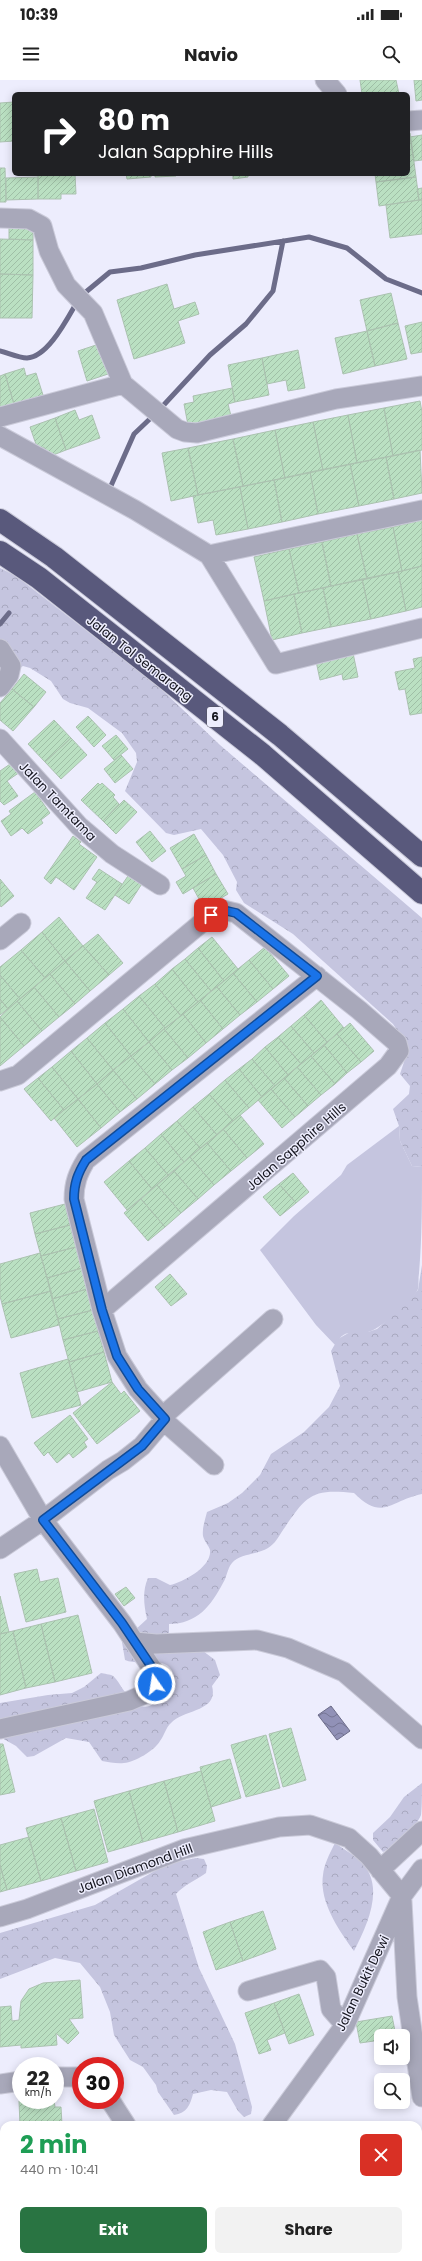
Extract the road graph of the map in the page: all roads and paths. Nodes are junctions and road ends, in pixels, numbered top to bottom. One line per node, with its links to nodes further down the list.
1 (325, 80): 2 (street)
2 (335, 92)
3 (422, 120): 4 (street)
4 (410, 121)
5 (0, 218): 7 (street)
6 (422, 375): 9 (street)
7 (123, 384): 9 (street); 10 (street)
8 (422, 386): 9 (street)
9 (403, 389)
10 (0, 417)
11 (0, 436): 15 (street)
12 (422, 510): 15 (street)
13 (0, 520): 20 (highway, Jalan Tol Semarang / 6)
14 (0, 552): 22 (highway, Jalan Tol Semarang / 6)
15 (209, 555): 16 (street)
16 (422, 628)
17 (0, 649): 18 (street)
18 (0, 687)
19 (0, 739): 21 (street, Jalan Tamtama)
20 (422, 856)
21 (160, 885)
22 (422, 894)
23 (21, 923): 24 (street)
24 (0, 940)
25 (317, 976): 26 (street, Jalan Sapphire Hills); 27 (street); 27 (street, Jalan Sapphire Hills)
26 (0, 1082)
27 (102, 1310): 29 (street)
28 (273, 1319): 29 (street)
29 (163, 1418): 31 (street); 32 (street)
30 (0, 1446): 32 (street)
31 (214, 1465)
32 (43, 1520): 33 (street); 34 (street)
33 (0, 1549)
34 (135, 1642): 35 (street); 36 (street)
35 (0, 1729)
36 (422, 1739)
37 (422, 1831): 39 (street)
38 (422, 1869): 40 (street, Jalan Bukit Dewi)
39 (380, 1870): 40 (street, Jalan Diamond Hill); 41 (street, Jalan Diamond Hill)
40 (402, 1896): 43 (street, Jalan Bukit Dewi); 46 (street)
41 (0, 1917)
42 (248, 1991): 43 (street)
43 (345, 2025): 49 (street, Jalan Bukit Dewi)
44 (12, 2082): 45 (street)
45 (0, 2084)
46 (422, 2097)
47 (116, 2109): 48 (street)
48 (123, 2121)
49 (275, 2121)

